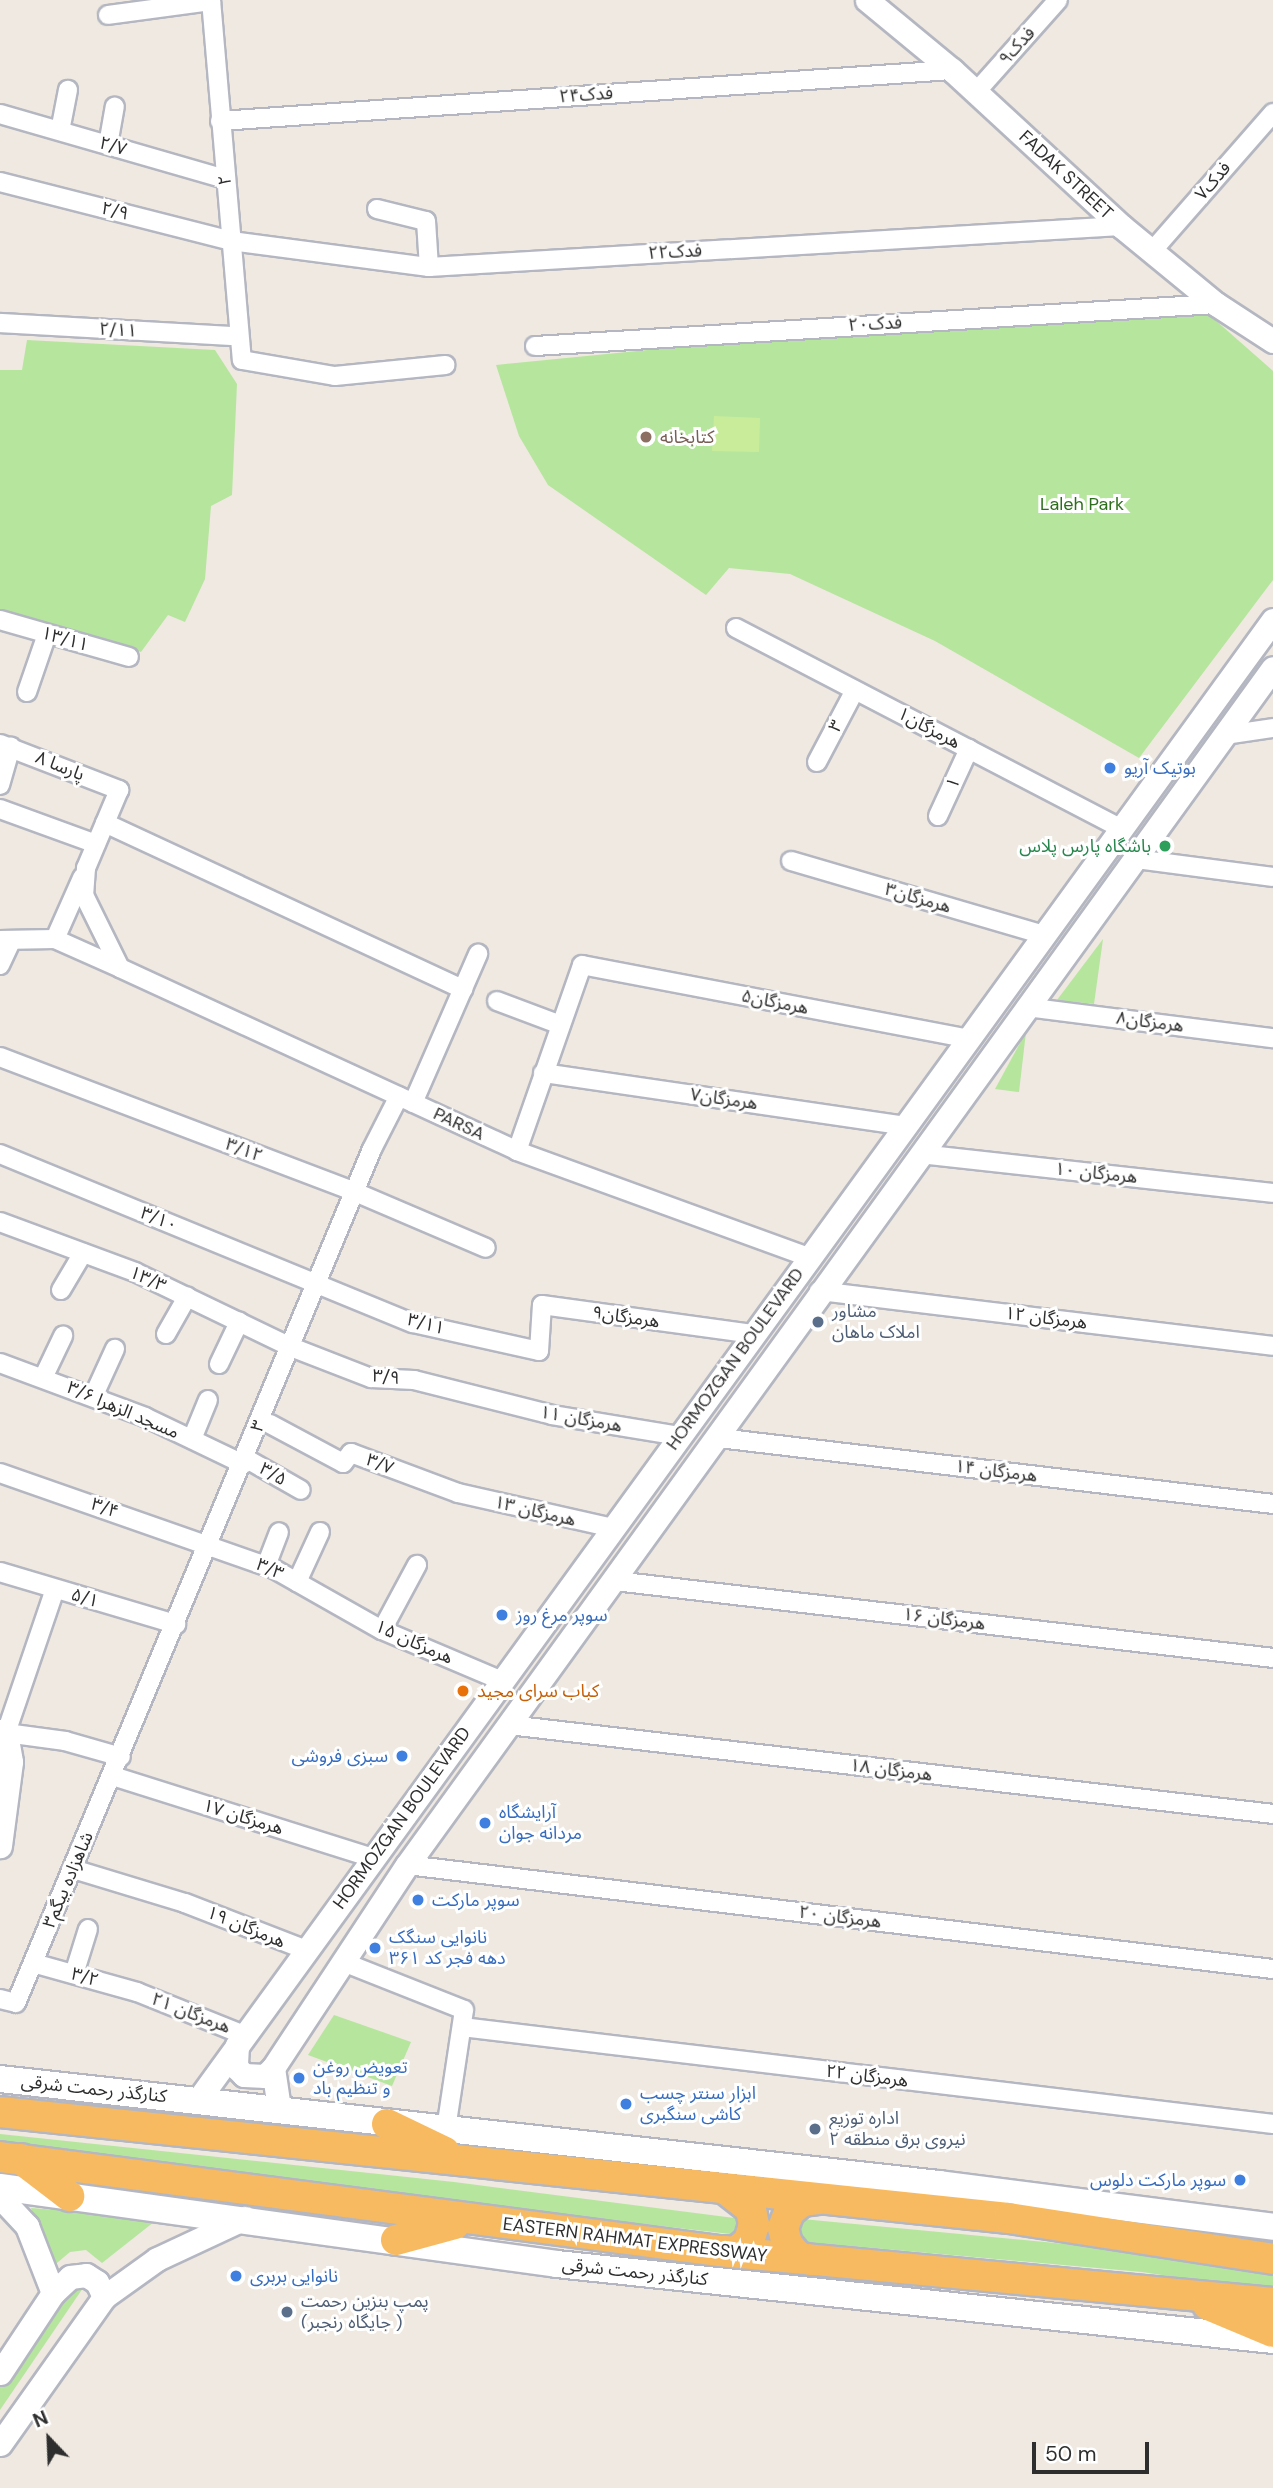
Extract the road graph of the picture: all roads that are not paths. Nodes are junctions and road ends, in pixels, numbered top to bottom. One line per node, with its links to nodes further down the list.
1 (211, 0): 4 (street); 11 (street, ۲)
2 (867, 0): 5 (street, FADAK STREET)
3 (1058, 0): 7 (street, فدک۹)
4 (108, 15)
5 (952, 70): 7 (street, FADAK STREET); 11 (street, فدک۲۴)
6 (68, 90): 12 (street)
7 (975, 92): 17 (street, FADAK STREET)
8 (115, 107): 13 (street)
9 (1273, 113): 19 (street, فدک۷)
10 (0, 114): 12 (street, ۲/۷)
11 (220, 121): 14 (street, ۲)
12 (60, 131): 13 (street, ۲/۷)
13 (108, 145): 14 (street, ۲/۷)
14 (225, 179): 18 (street, ۲)
15 (0, 182): 18 (street, ۲/۹)
16 (377, 209): 20 (street)
17 (1121, 226): 19 (street, FADAK STREET); 20 (street, فدک۲۲)
18 (231, 241): 20 (street, فدک۲۲); 23 (street, ۲)
19 (1154, 249): 21 (street, FADAK STREET)
20 (429, 267)
21 (1216, 304): 24 (street, FADAK STREET); 25 (street, فدک۲۰)
22 (0, 323): 23 (street, ۲/۱۱)
23 (236, 336): 26 (street, ۲)
24 (1273, 341)
25 (535, 346)
26 (445, 365)
27 (0, 620): 30 (street, ۱۳/۱۱)
28 (1273, 620): 44 (street, HORMOZGAN BOULEVARD)
29 (736, 628): 33 (street, هرمزگان۱)
30 (47, 634): 31 (street, ۱۳/۱۱); 34 (street)
31 (129, 657)
32 (1273, 668): 36 (street, HORMOZGAN BOULEVARD)
33 (855, 690): 38 (street, هرمزگان۱); 39 (street, ۳)
34 (27, 692)
35 (1273, 728): 36 (street)
36 (1225, 735): 46 (street, HORMOZGAN BOULEVARD)
37 (6, 745): 40 (street); 43 (street, ۸ پارسا)
38 (969, 749): 42 (street, ۱); 44 (street, هرمزگان۱)
39 (817, 762)
40 (0, 785)
41 (0, 809): 45 (street)
42 (938, 816)
43 (105, 823): 45 (street); 56 (street)
44 (1122, 828): 50 (street, HORMOZGAN BOULEVARD)
45 (96, 844): 48 (street)
46 (1136, 859): 49 (street); 58 (street, HORMOZGAN BOULEVARD)
47 (791, 861): 50 (street, هرمزگان۳)
48 (86, 868): 51 (street); 55 (street)
49 (1273, 877)
50 (1044, 935): 61 (street, HORMOZGAN BOULEVARD)
51 (55, 939): 52 (street); 55 (street, PARSA)
52 (5, 942): 54 (street)
53 (478, 954): 56 (street, ۳)
54 (0, 965)
55 (120, 968): 64 (street, PARSA)
56 (463, 989): 64 (street, ۳)
57 (497, 1001): 59 (street)
58 (1026, 1007): 60 (street, هرمزگان۸); 68 (street, HORMOZGAN BOULEVARD)
59 (561, 1024): 61 (street, هرمزگان۵); 63 (street)
60 (1273, 1038)
61 (969, 1039): 65 (street, HORMOZGAN BOULEVARD)
62 (0, 1057): 69 (street, ۳/۱۲)
63 (543, 1073): 65 (street, هرمزگان۷); 66 (street)
64 (406, 1100): 66 (street, PARSA); 69 (street, ۳)
65 (905, 1126): 74 (street, HORMOZGAN BOULEVARD)
66 (517, 1150): 74 (street, PARSA)
67 (0, 1154): 75 (street, ۳/۱۰)
68 (920, 1154): 70 (street, هرمزگان ۱۰); 77 (street, HORMOZGAN BOULEVARD)
69 (355, 1192): 72 (street, ۳/۱۲); 75 (street, ۳)
70 (1273, 1193)
71 (0, 1222): 73 (street, ۱۳/۳)
72 (486, 1248)
73 (82, 1253): 76 (street); 78 (street, ۱۳/۳)
74 (808, 1257): 81 (street, HORMOZGAN BOULEVARD)
75 (317, 1284): 84 (street, ۳); 86 (street, ۳/۱۱)
76 (61, 1290)
77 (819, 1291): 83 (street, هرمزگان ۱۲); 95 (street, HORMOZGAN BOULEVARD)
78 (187, 1297): 79 (street, ۱۳/۳); 80 (street)
79 (239, 1322): 84 (street, ۱۳/۳); 88 (street)
80 (166, 1334)
81 (754, 1334): 86 (street, هرمزگان۹); 94 (street, HORMOZGAN BOULEVARD)
82 (62, 1336): 89 (street)
83 (1273, 1346)
84 (291, 1347): 91 (street, ۳/۹); 97 (street, ۳)
85 (115, 1349): 90 (street)
86 (539, 1351)
87 (0, 1363): 89 (street, مسجد الزهرا ۳/۶)
88 (219, 1364)
89 (43, 1378): 90 (street, مسجد الزهرا ۳/۶)
90 (93, 1397): 96 (street, مسجد الزهرا ۳/۶)
91 (483, 1398): 94 (street, هرمزگان ۱۱)
92 (208, 1400): 96 (street)
93 (270, 1424): 100 (street, ۳/۷)
94 (680, 1436): 102 (street, HORMOZGAN BOULEVARD)
95 (719, 1438): 101 (street, هرمزگان ۱۴); 109 (street, HORMOZGAN BOULEVARD)
96 (192, 1439): 97 (street, مسجد الزهرا ۳/۶)
97 (244, 1461): 99 (street, ۳/۵); 105 (street, ۳)
98 (0, 1473): 105 (street, ۳/۴)
99 (301, 1490)
100 (458, 1493): 102 (street, هرمزگان ۱۳)
101 (1273, 1503)
102 (613, 1528): 116 (street, HORMOZGAN BOULEVARD)
103 (279, 1532): 107 (street)
104 (320, 1532): 110 (street)
105 (209, 1545): 107 (street, ۳/۳); 113 (street, ۳)
106 (417, 1565): 114 (street)
107 (266, 1566): 110 (street, ۳/۳)
108 (0, 1572): 111 (street, ۵/۱)
109 (615, 1581): 115 (street, هرمزگان ۱۶); 117 (street, HORMOZGAN BOULEVARD)
110 (297, 1582): 112 (street, ۳/۳)
111 (55, 1589): 113 (street, ۵/۱); 118 (street)
112 (328, 1599): 114 (street, هرمزگان ۱۵)
113 (176, 1624): 119 (street, ۳)
114 (382, 1630): 116 (street, هرمزگان ۱۵)
115 (1273, 1658)
116 (502, 1681): 123 (street, HORMOZGAN BOULEVARD)
117 (509, 1725): 121 (street, هرمزگان ۱۸); 124 (street, HORMOZGAN BOULEVARD)
118 (3, 1732): 119 (street); 122 (street)
119 (121, 1757): 120 (street, ۳شاهزاده بیگم)
120 (113, 1776): 123 (street, هرمزگان ۱۷); 125 (street, ۳شاهزاده بیگم)
121 (1273, 1814)
122 (0, 1846)
123 (373, 1858): 127 (street, HORMOZGAN BOULEVARD)
124 (407, 1865): 128 (street, HORMOZGAN BOULEVARD); 130 (street, هرمزگان ۲۰)
125 (73, 1869): 127 (street, هرمزگان ۱۹); 129 (street, ۳شاهزاده بیگم)
126 (88, 1929): 131 (street)
127 (306, 1950): 135 (street, HORMOZGAN BOULEVARD)
128 (343, 1962): 134 (street, هرمزگان ۲۲); 136 (street, HORMOZGAN BOULEVARD)
129 (33, 1963): 131 (street, ۳/۲); 133 (street, ۳شاهزاده بیگم)
130 (1273, 1969)
131 (74, 1974): 132 (street, ۳/۲)
132 (136, 1992): 135 (street, هرمزگان ۲۱)
133 (8, 2001)
134 (463, 2019): 142 (street, هرمزگان ۲۲); 143 (street)
135 (241, 2040): 136 (street); 138 (street, HORMOZGAN BOULEVARD)
136 (273, 2068): 139 (street)
137 (0, 2079): 138 (main road, کنارگذر رحمت شرقی)
138 (198, 2100): 139 (main road, کنارگذر رحمت شرقی)
139 (279, 2108): 141 (main road, کنارگذر رحمت شرقی)
140 (0, 2112): 145 (highway)
141 (387, 2124): 143 (main road, کنارگذر رحمت شرقی); 145 (highway)
142 (1273, 2124)
143 (446, 2129): 153 (main road, کنارگذر رحمت شرقی)
144 (10, 2158): 148 (highway); 152 (highway, EASTERN RAHMAT EXPRESSWAY)
145 (464, 2162): 147 (highway)
146 (0, 2187): 148 (main road, کنارگذر رحمت شرقی)
147 (725, 2189): 150 (highway); 155 (highway)
148 (69, 2196): 151 (main road, کنارگذر رحمت شرقی)
149 (0, 2197): 159 (street)
150 (818, 2199): 156 (highway); 157 (highway)
151 (245, 2218): 154 (main road, کنارگذر رحمت شرقی); 160 (street)
152 (466, 2221): 154 (highway); 155 (highway, EASTERN RAHMAT EXPRESSWAY)
153 (1273, 2227)
154 (396, 2240): 163 (main road, کنارگذر رحمت شرقی)
155 (720, 2251): 157 (highway, EASTERN RAHMAT EXPRESSWAY)
156 (1273, 2259)
157 (814, 2260): 158 (highway, EASTERN RAHMAT EXPRESSWAY)
158 (1168, 2290): 161 (highway, EASTERN RAHMAT EXPRESSWAY); 162 (highway)
159 (53, 2292): 160 (street); 164 (street)
160 (104, 2297): 165 (street)
161 (1273, 2303)
162 (1273, 2332)
163 (1273, 2340)
164 (0, 2373)
165 (0, 2444)

